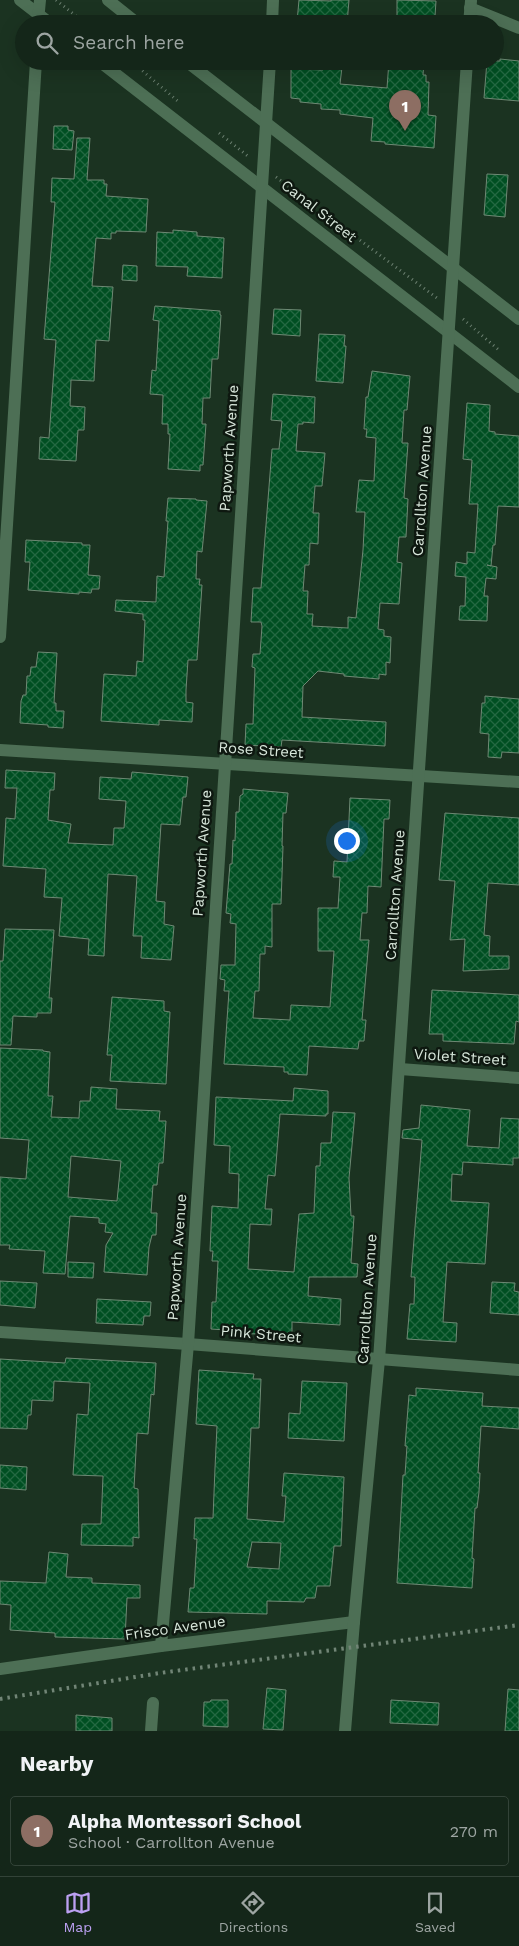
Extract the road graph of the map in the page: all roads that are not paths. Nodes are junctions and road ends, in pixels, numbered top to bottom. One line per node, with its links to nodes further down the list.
1 (20, 0): 6 (street)
2 (40, 0): 7 (street)
3 (108, 0): 8 (street)
4 (273, 0): 9 (street)
5 (471, 4): 10 (street)
6 (34, 15)
7 (38, 15)
8 (127, 15)
9 (272, 15)
10 (493, 15)
11 (504, 20): 12 (street)
12 (519, 28)
13 (35, 70): 24 (street)
14 (111, 70): 19 (street, Canal Street)
15 (197, 70): 18 (street)
16 (269, 70): 18 (street, Papworth Avenue)
17 (466, 70): 20 (street, Carrollton Avenue)
18 (266, 124): 19 (street, Papworth Avenue); 20 (street)
19 (262, 187): 22 (street, Canal Street); 26 (street, Papworth Avenue)
20 (453, 269): 21 (street); 22 (street, Carrollton Avenue)
21 (519, 319)
22 (449, 333): 23 (street, Canal Street); 27 (street, Carrollton Avenue)
23 (519, 387)
24 (0, 637)
25 (0, 750): 26 (street, Rose Street)
26 (224, 764): 27 (street, Rose Street); 32 (street, Papworth Avenue)
27 (419, 776): 28 (street, Rose Street); 29 (street, Carrollton Avenue)
28 (519, 782)
29 (400, 1069): 30 (street, Violet Street); 33 (street, Carrollton Avenue)
30 (519, 1078)
31 (0, 1332): 32 (street, Pink Street)
32 (188, 1344): 33 (street, Pink Street); 36 (street, Papworth Avenue)
33 (379, 1360): 34 (street, Pink Street); 35 (street, Carrollton Avenue)
34 (519, 1370)
35 (354, 1622): 36 (street, Frisco Avenue); 40 (street, Carrollton Avenue)
36 (161, 1646): 37 (street, Frisco Avenue)
37 (0, 1670)
38 (153, 1703): 39 (street)
39 (151, 1731)
40 (346, 1731)

